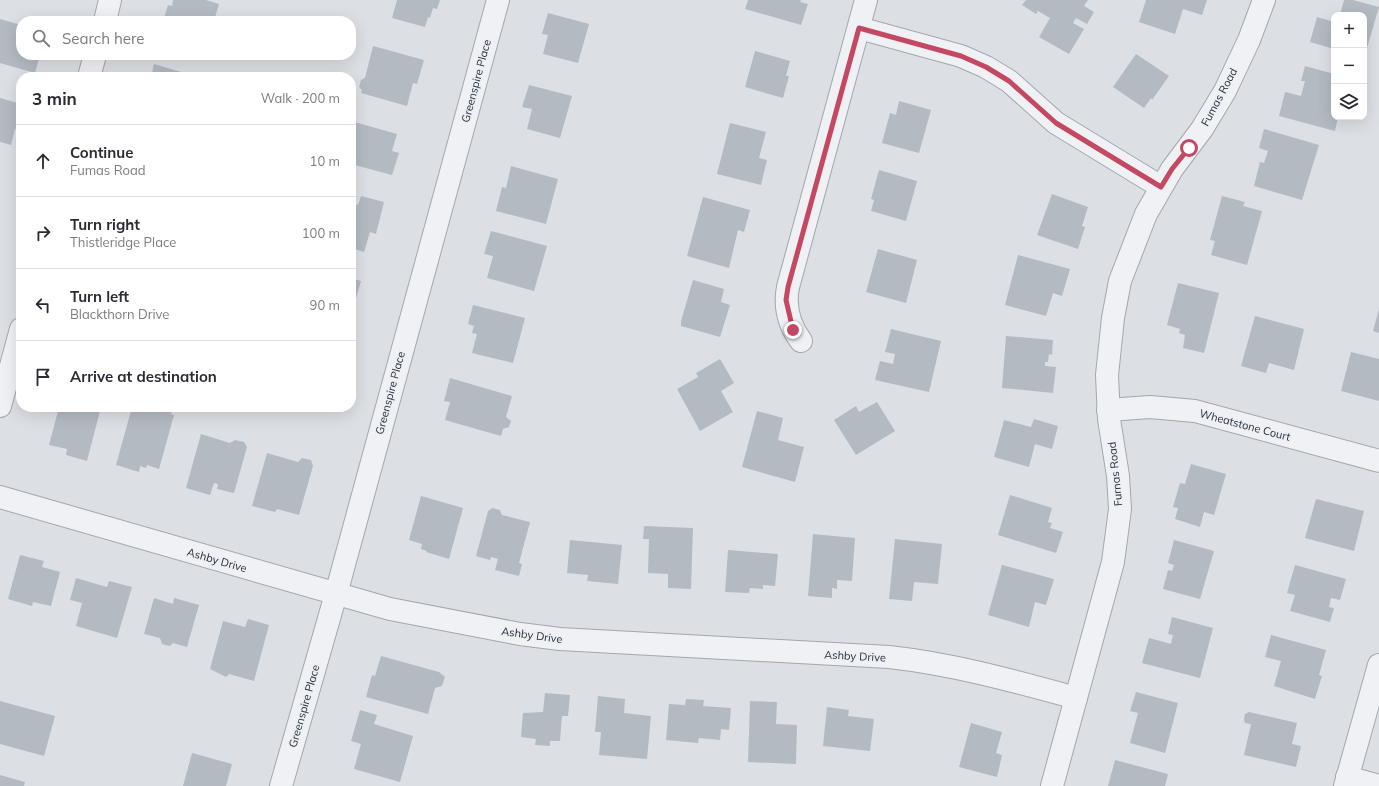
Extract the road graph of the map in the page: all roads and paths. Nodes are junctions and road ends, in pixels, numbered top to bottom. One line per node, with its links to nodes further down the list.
1 (110, 0): 5 (street)
2 (498, 0): 16 (street, Greenspire Place)
3 (866, 0): 6 (street)
4 (1264, 0): 9 (street, Fumas Road)
5 (106, 16)
6 (859, 28): 9 (street); 10 (street)
7 (94, 60): 8 (street)
8 (90, 72)
9 (1161, 187): 13 (street, Furnas Road)
10 (801, 341)
11 (16, 347): 12 (street)
12 (0, 406)
13 (1108, 410): 14 (street, Wheatstone Court); 18 (street, Furnas Road)
14 (1379, 461)
15 (0, 497): 16 (street, Ashby Drive)
16 (336, 594): 18 (street, Ashby Drive); 20 (street, Greenspire Place)
17 (1379, 665): 19 (street)
18 (1076, 698): 21 (street, Furnas Road)
19 (1346, 782): 22 (street)
20 (280, 786)
21 (1052, 786)
22 (1379, 786)

